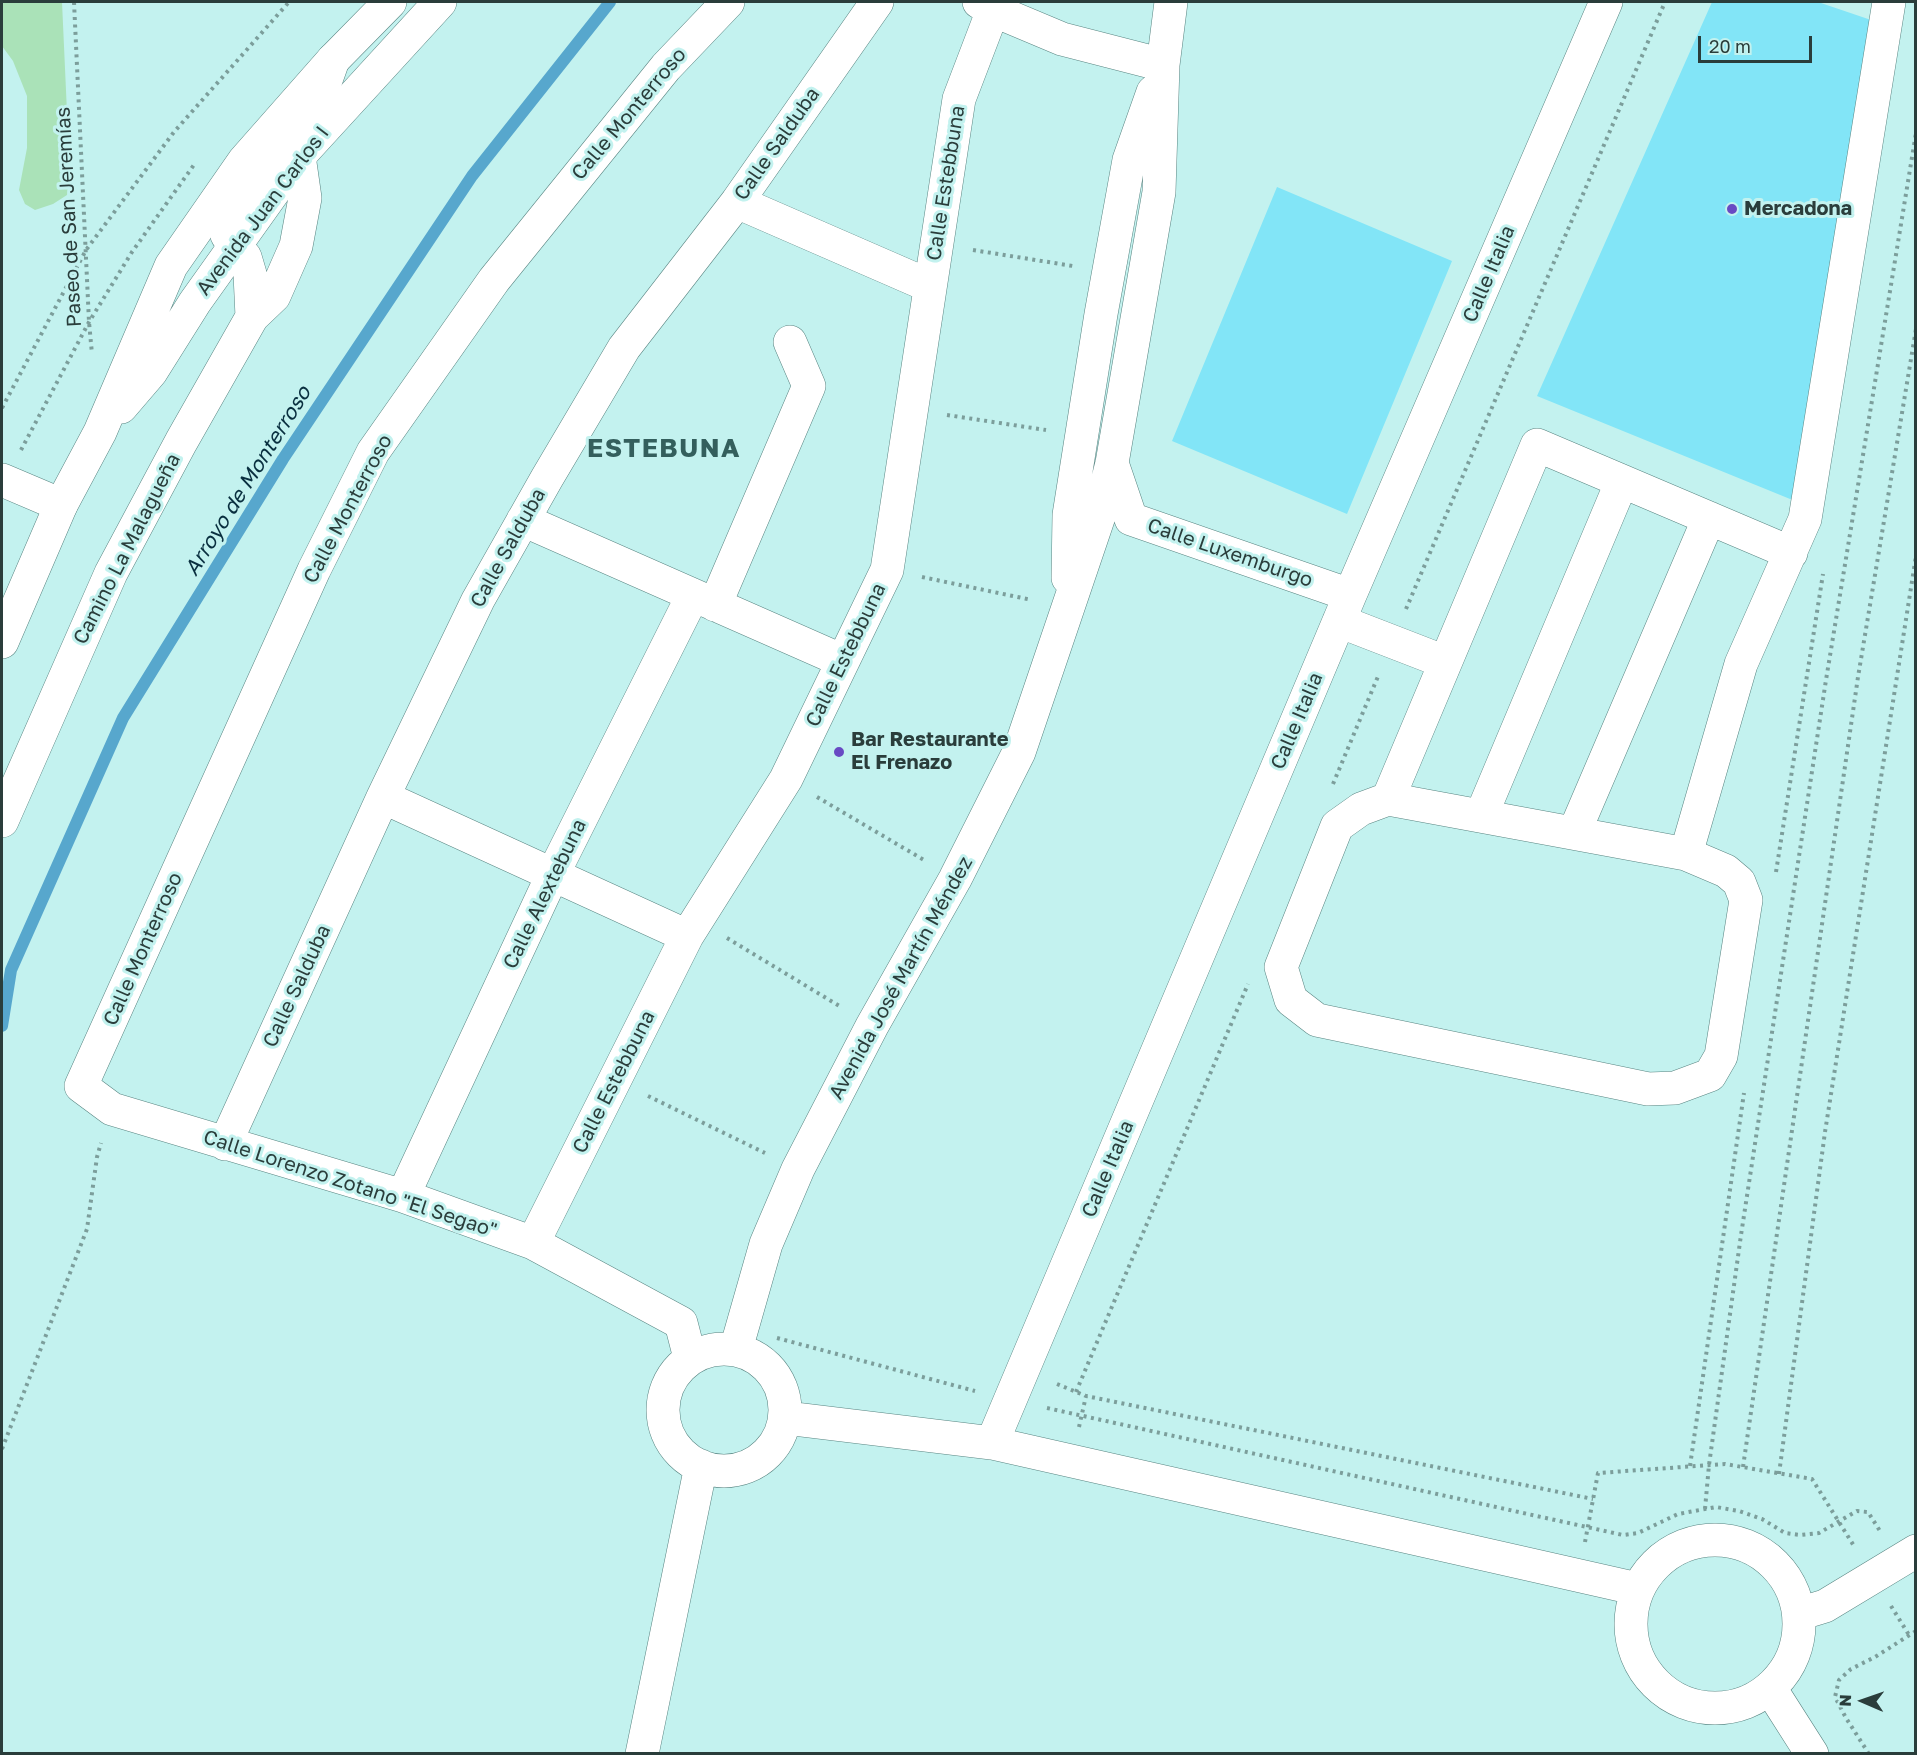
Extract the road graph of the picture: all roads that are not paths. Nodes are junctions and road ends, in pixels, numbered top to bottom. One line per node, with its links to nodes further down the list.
1 (390, 2): 9 (street, Avenida Juan Carlos I)
2 (440, 2): 11 (street, Avenida Juan Carlos I)
3 (728, 2): 40 (street, Calle Monterroso)
4 (877, 2): 12 (street, Calle Salduba)
5 (1171, 2): 10 (street, Avenida José Martín Méndez)
6 (1606, 2): 28 (street, Calle Italia)
7 (1889, 2): 25 (street)
8 (986, 6): 10 (street); 14 (street, Calle Estebbuna)
9 (333, 60): 13 (street); 18 (street, Avenida Juan Carlos I)
10 (1163, 65): 15 (street, Avenida José Martín Méndez); 19 (street, Avenida José Martín Méndez)
11 (299, 156): 13 (street, Avenida Juan Carlos I); 16 (street, Camino La Malagueña)
12 (736, 202): 14 (street); 24 (street, Calle Salduba)
13 (234, 246): 16 (street); 18 (street, Avenida Juan Carlos I)
14 (930, 286): 30 (street, Calle Estebbuna)
15 (1101, 314): 19 (street); 27 (street, Avenida José Martín Méndez)
16 (252, 317): 35 (street, Camino La Malagueña)
17 (790, 342): 26 (street, Calle Alextebuna)
18 (100, 432): 22 (street, Avenida Juan Carlos I)
19 (1112, 463): 27 (street, Avenida José Martín Méndez); 28 (street, Calle Luxemburgo)
20 (2, 480): 22 (street)
21 (1622, 481): 23 (street); 31 (street); 34 (street)
22 (62, 505): 29 (street, Avenida Juan Carlos I)
23 (1709, 518): 25 (street); 36 (street)
24 (523, 520): 26 (street); 32 (street, Calle Salduba)
25 (1791, 553): 37 (street)
26 (704, 600): 30 (street); 38 (street, Calle Alextebuna)
27 (1068, 607): 44 (street, Avenida José Martín Méndez)
28 (1345, 608): 31 (street); 47 (street, Calle Italia)
29 (2, 642)
30 (843, 661): 39 (street, Calle Estebbuna)
31 (1445, 662): 33 (street)
32 (383, 797): 38 (street); 41 (street, Calle Salduba)
33 (1388, 798): 34 (street); 37 (street)
34 (1481, 816): 36 (street)
35 (2, 820)
36 (1574, 833): 37 (street)
37 (1686, 854)
38 (553, 874): 39 (street); 42 (street, Calle Alextebuna)
39 (693, 928): 43 (street, Calle Estebbuna)
40 (81, 1086): 41 (street, Calle Lorenzo Zotano "El Segao")
41 (225, 1144): 42 (street, Calle Lorenzo Zotano "El Segao")
42 (403, 1196): 43 (street, Calle Lorenzo Zotano "El Segao")
43 (533, 1243): 45 (street, Calle Lorenzo Zotano "El Segao")
44 (739, 1339): 45 (street); 46 (street)
45 (690, 1358): 48 (street)
46 (786, 1418): 47 (street); 48 (street)
47 (992, 1443): 50 (street)
48 (701, 1466): 53 (street)
49 (1896, 1564): 51 (street)
50 (1638, 1588): 51 (street); 52 (street)
51 (1798, 1614): 52 (street)
52 (1770, 1688): 54 (street)
53 (642, 1754)
54 (1812, 1754)

